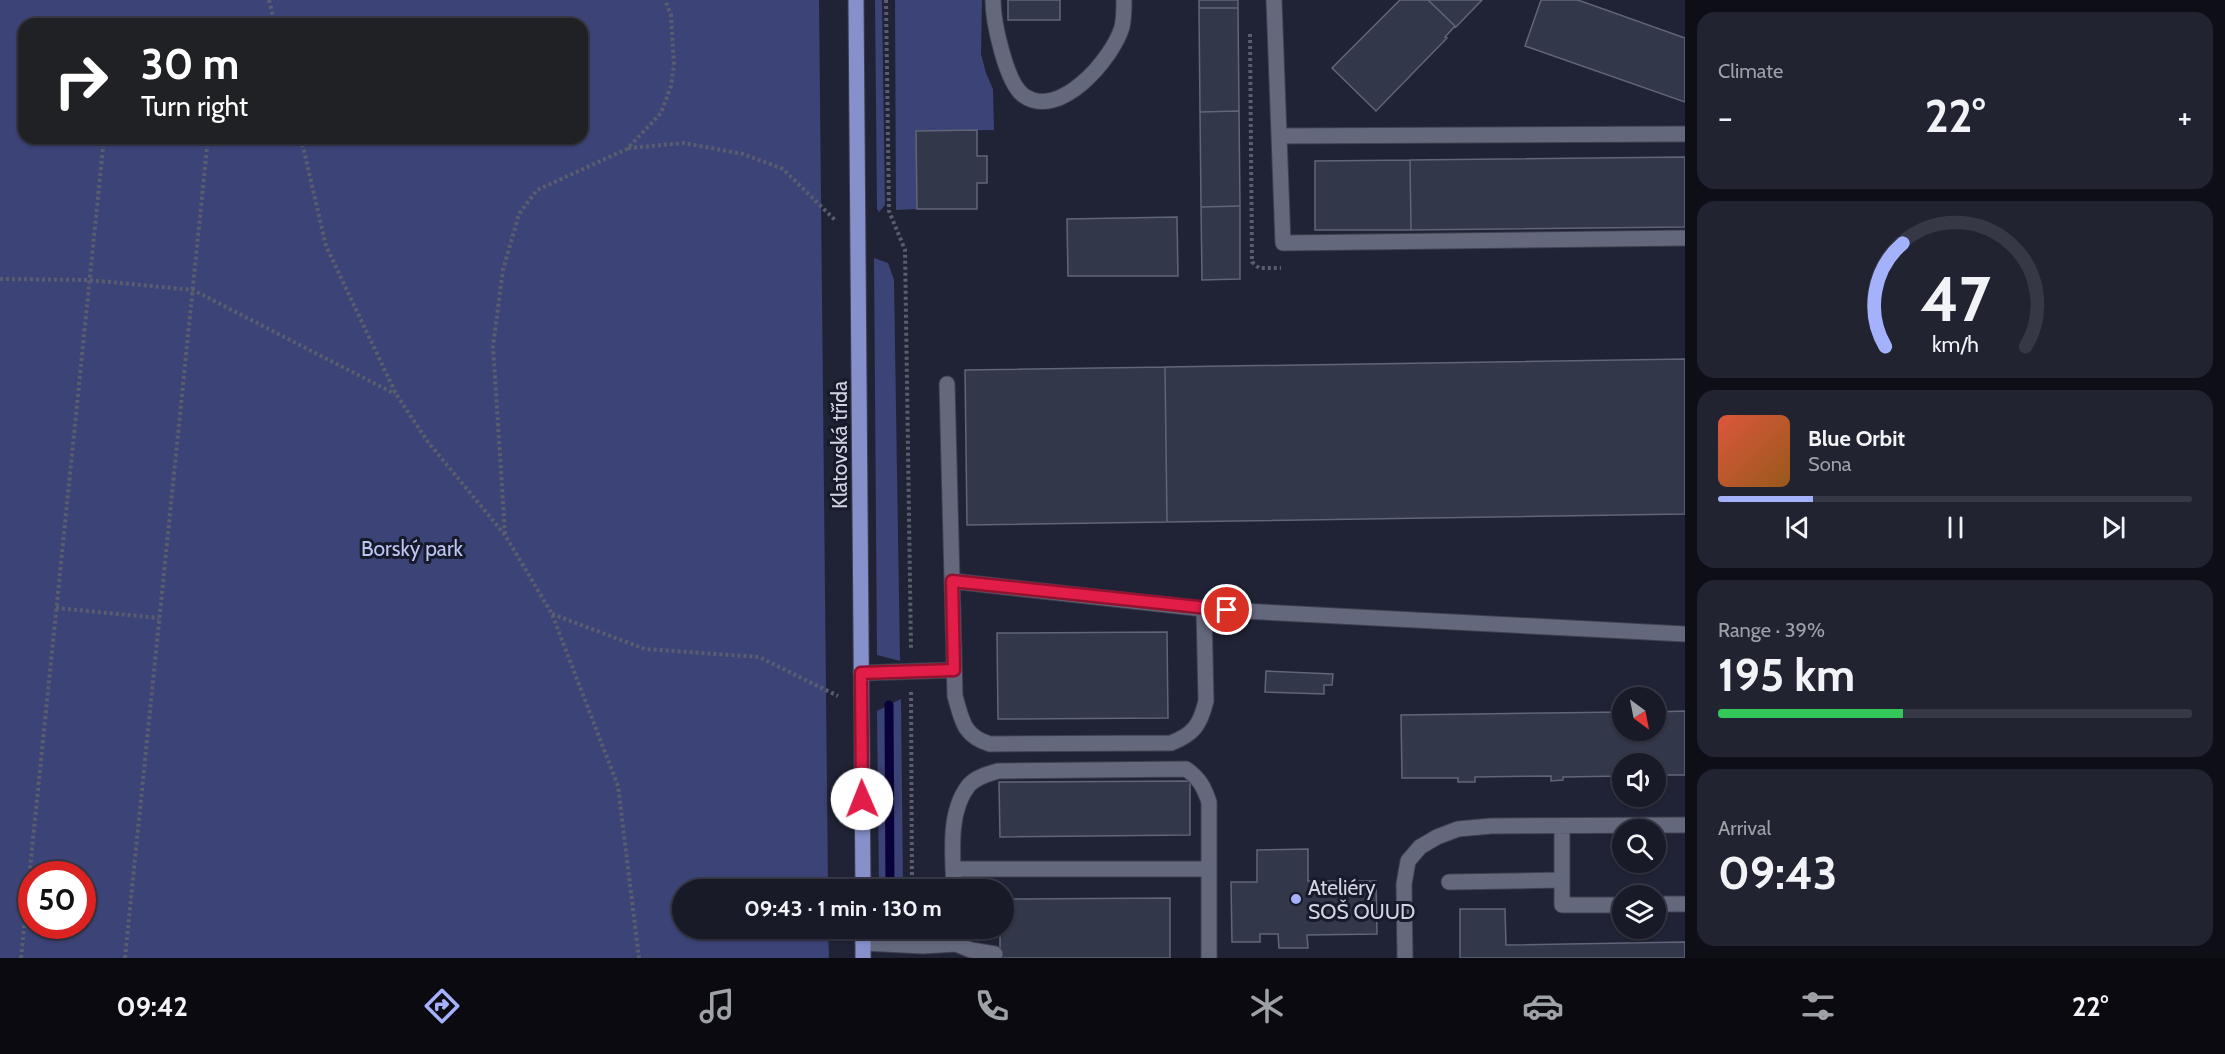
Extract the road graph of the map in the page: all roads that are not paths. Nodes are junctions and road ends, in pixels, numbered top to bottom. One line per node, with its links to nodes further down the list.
1 (856, 0): 13 (main road, Klatovská třída)
2 (993, 0): 3 (lane)
3 (1124, 0)
4 (1275, 2): 6 (lane)
5 (1685, 134): 6 (lane)
6 (1278, 136): 7 (lane)
7 (1685, 238)
8 (947, 384): 9 (lane)
9 (952, 581): 10 (lane); 12 (lane)
10 (1204, 609): 11 (lane); 12 (lane)
11 (1685, 634)
12 (954, 670): 13 (lane)
13 (861, 673): 18 (main road, Klatovská třída)
14 (1685, 825): 15 (lane)
15 (1562, 826): 20 (lane); 30 (lane)
16 (954, 869): 17 (lane); 17 (lane); 19 (lane)
17 (1209, 869): 29 (lane)
18 (863, 879)
19 (954, 879)
20 (1562, 880): 21 (lane); 24 (lane)
21 (1449, 882)
22 (1666, 904): 23 (lane)
23 (1685, 904)
24 (1612, 905)
25 (946, 939): 27 (lane)
26 (959, 939): 28 (lane)
27 (863, 943)
28 (995, 954)
29 (1209, 958)
30 (1406, 958)

